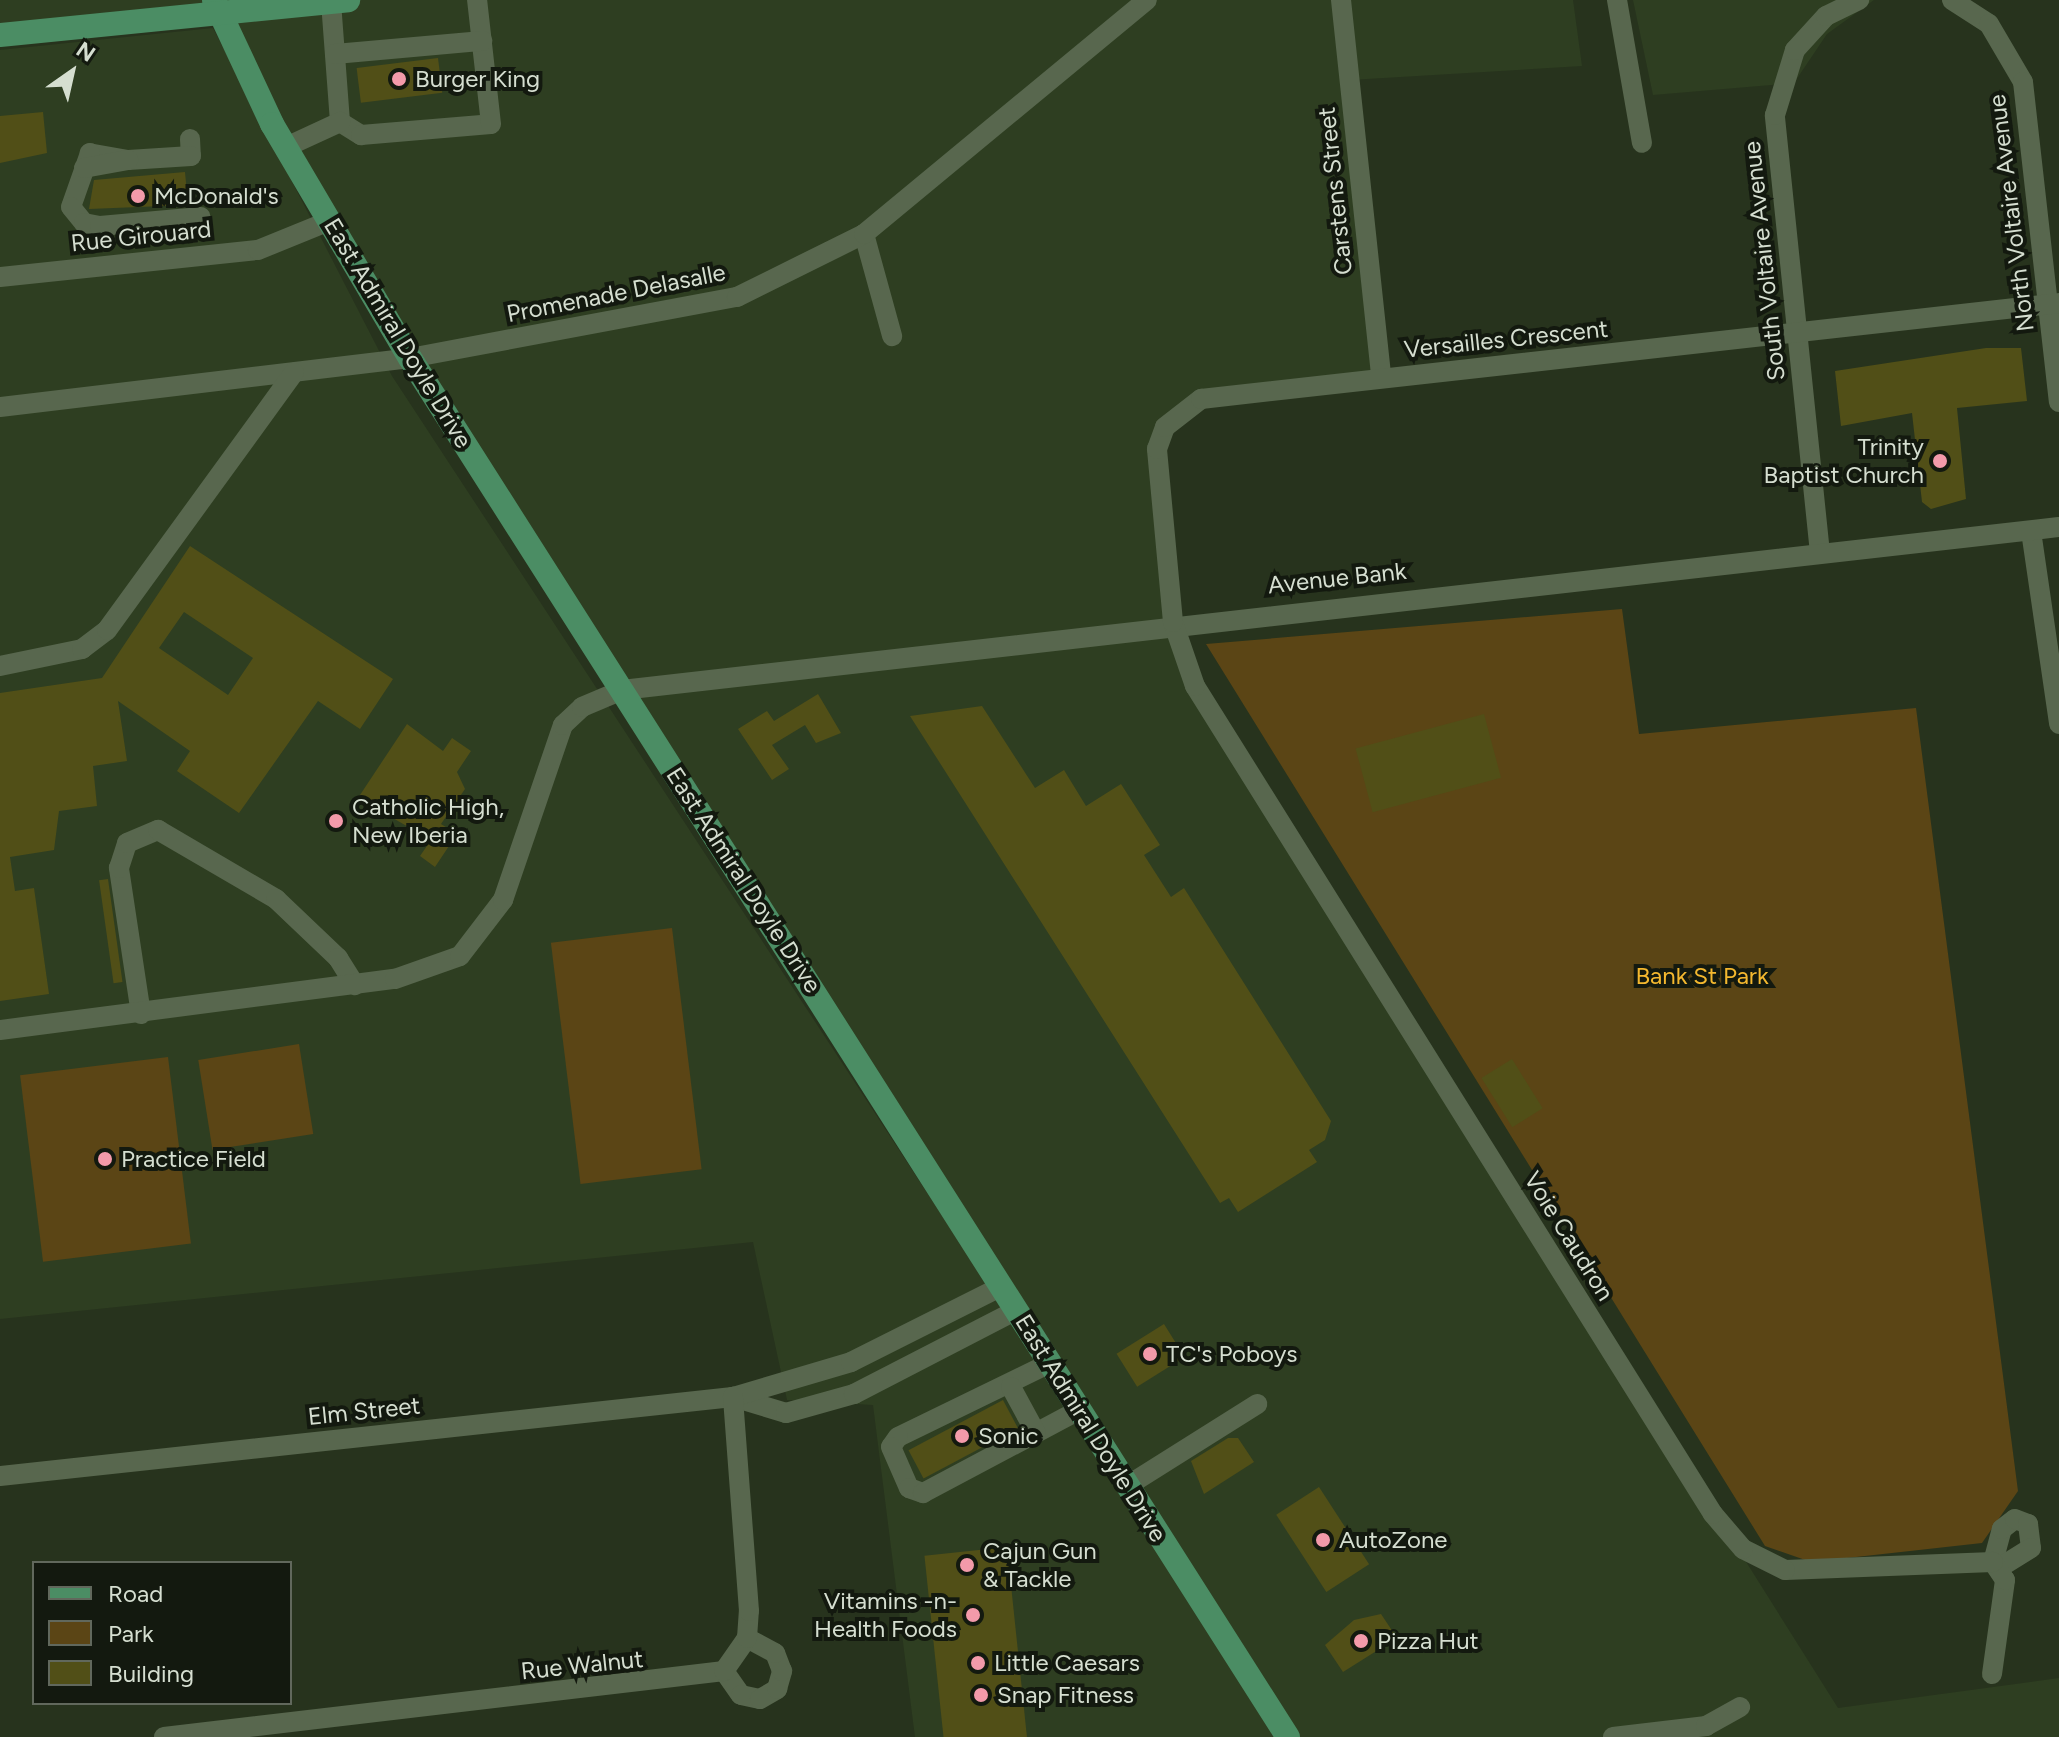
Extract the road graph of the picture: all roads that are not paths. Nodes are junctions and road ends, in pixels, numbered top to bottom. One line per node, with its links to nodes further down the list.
1 (477, 0): 10 (street)
2 (1147, 0): 18 (street, Promenade Delasalle)
3 (1341, 0): 25 (street, Carstens Street)
4 (1617, 0): 14 (street)
5 (1859, 0): 21 (street, South Voltaire Avenue)
6 (1952, 0): 20 (street, North Voltaire Avenue)
7 (339, 1): 8 (main road); 11 (street)
8 (220, 4): 9 (main road); 15 (main road, East Admiral Doyle Drive)
9 (0, 35)
10 (482, 41): 11 (street); 12 (street)
11 (335, 54): 12 (street)
12 (340, 122): 15 (street)
13 (190, 139): 16 (street)
14 (1642, 143)
15 (286, 147): 17 (main road, East Admiral Doyle Drive)
16 (201, 217)
17 (329, 221): 19 (street, Rue Girouard); 23 (main road, East Admiral Doyle Drive)
18 (864, 234): 22 (street); 23 (street, Promenade Delasalle)
19 (0, 277)
20 (2053, 304): 21 (street, Versailles Crescent); 26 (street, North Voltaire Avenue)
21 (1798, 334): 25 (street, Versailles Crescent); 30 (street, South Voltaire Avenue)
22 (892, 336)
23 (410, 358): 24 (street, Promenade Delasalle); 33 (main road, East Admiral Doyle Drive)
24 (294, 373): 27 (street, Promenade Delasalle); 32 (street)
25 (1381, 376): 31 (street, Versailles Crescent)
26 (2059, 402)
27 (0, 407)
28 (2059, 527): 29 (street, Avenue Bank)
29 (2031, 531): 30 (street, Avenue Bank); 34 (street)
30 (1820, 553): 31 (street, Avenue Bank)
31 (1173, 622): 33 (street, Avenue Bank); 50 (street, Voie Caudron)
32 (0, 666)
33 (622, 690): 35 (street, Avenue Bank); 38 (main road, East Admiral Doyle Drive)
34 (2059, 724)
35 (355, 985): 36 (street, Avenue Bank); 36 (street)
36 (141, 1014): 37 (street, Avenue Bank)
37 (0, 1030)
38 (1002, 1286): 39 (main road, East Admiral Doyle Drive); 42 (street, Elm Street)
39 (1017, 1310): 40 (main road, East Admiral Doyle Drive); 42 (street, Elm Street)
40 (1050, 1363): 41 (street); 44 (main road, East Admiral Doyle Drive)
41 (1011, 1387): 45 (street); 45 (street)
42 (733, 1397): 46 (street, Elm Street); 48 (street)
43 (1257, 1404): 47 (street)
44 (1079, 1410): 45 (street); 47 (main road, East Admiral Doyle Drive)
45 (1036, 1433)
46 (0, 1476)
47 (1127, 1486): 54 (main road, East Admiral Doyle Drive)
48 (747, 1638): 49 (street); 49 (street)
49 (724, 1671): 52 (street, Rue Walnut)
50 (1992, 1674)
51 (1740, 1707): 55 (street)
52 (195, 1735): 53 (street, Rue Walnut)
53 (164, 1737)
54 (1288, 1737)
55 (1613, 1737)

